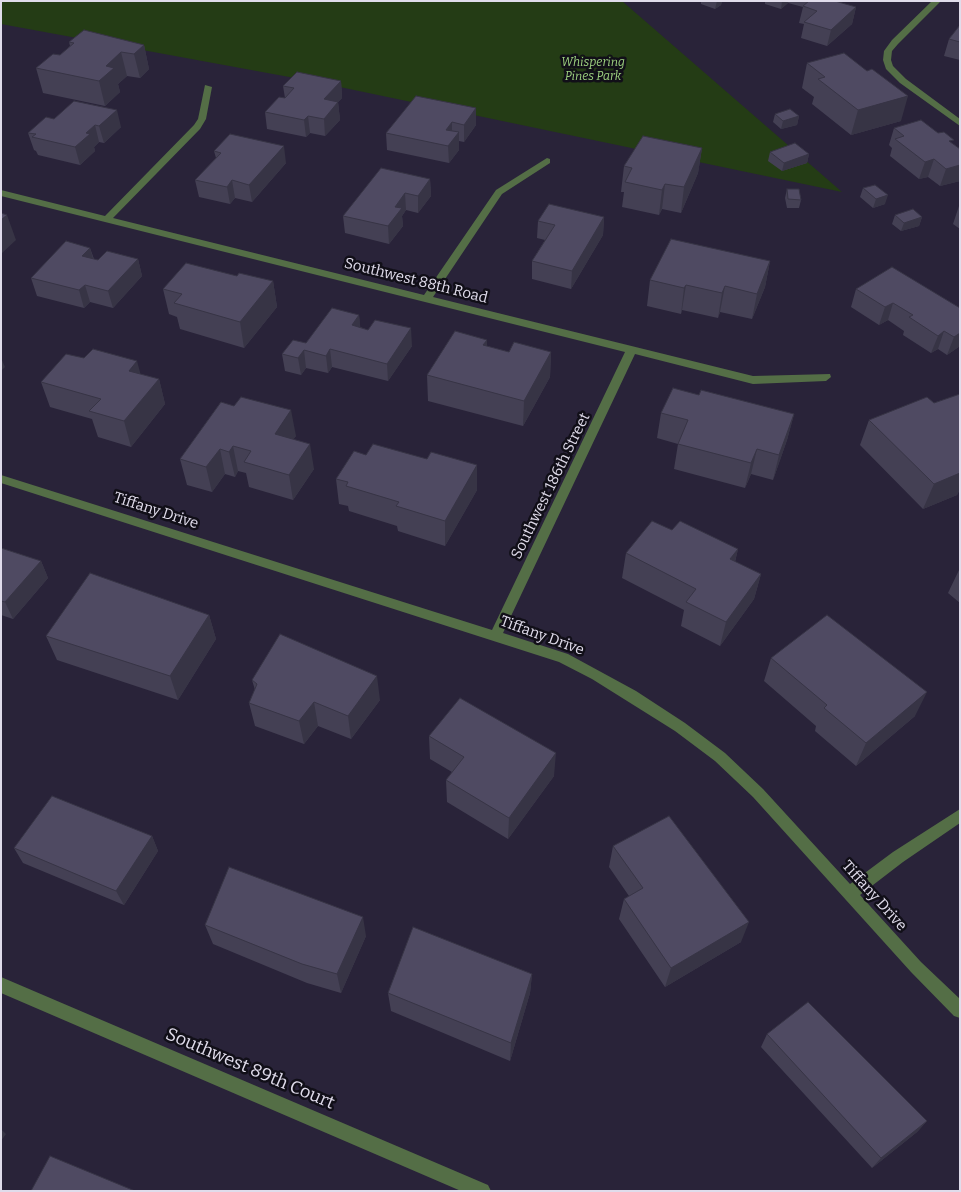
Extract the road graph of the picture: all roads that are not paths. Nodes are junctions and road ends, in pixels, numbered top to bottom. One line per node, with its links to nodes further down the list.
1 (937, 1): 3 (street)
2 (208, 88): 6 (street)
3 (960, 123)
4 (548, 161): 7 (street)
5 (1, 193): 6 (street, Southwest 88th Road)
6 (106, 220): 7 (street, Southwest 88th Road)
7 (426, 300): 8 (street, Southwest 88th Road)
8 (632, 350): 9 (street, Southwest 88th Road); 11 (street, Southwest 186th Street)
9 (826, 378)
10 (1, 479): 11 (street, Tiffany Drive)
11 (496, 636): 13 (street, Tiffany Drive)
12 (960, 815): 13 (street)
13 (849, 894): 15 (street, Tiffany Drive)
14 (1, 985): 16 (street, Southwest 89th Court)
15 (960, 1010)
16 (482, 1191)

